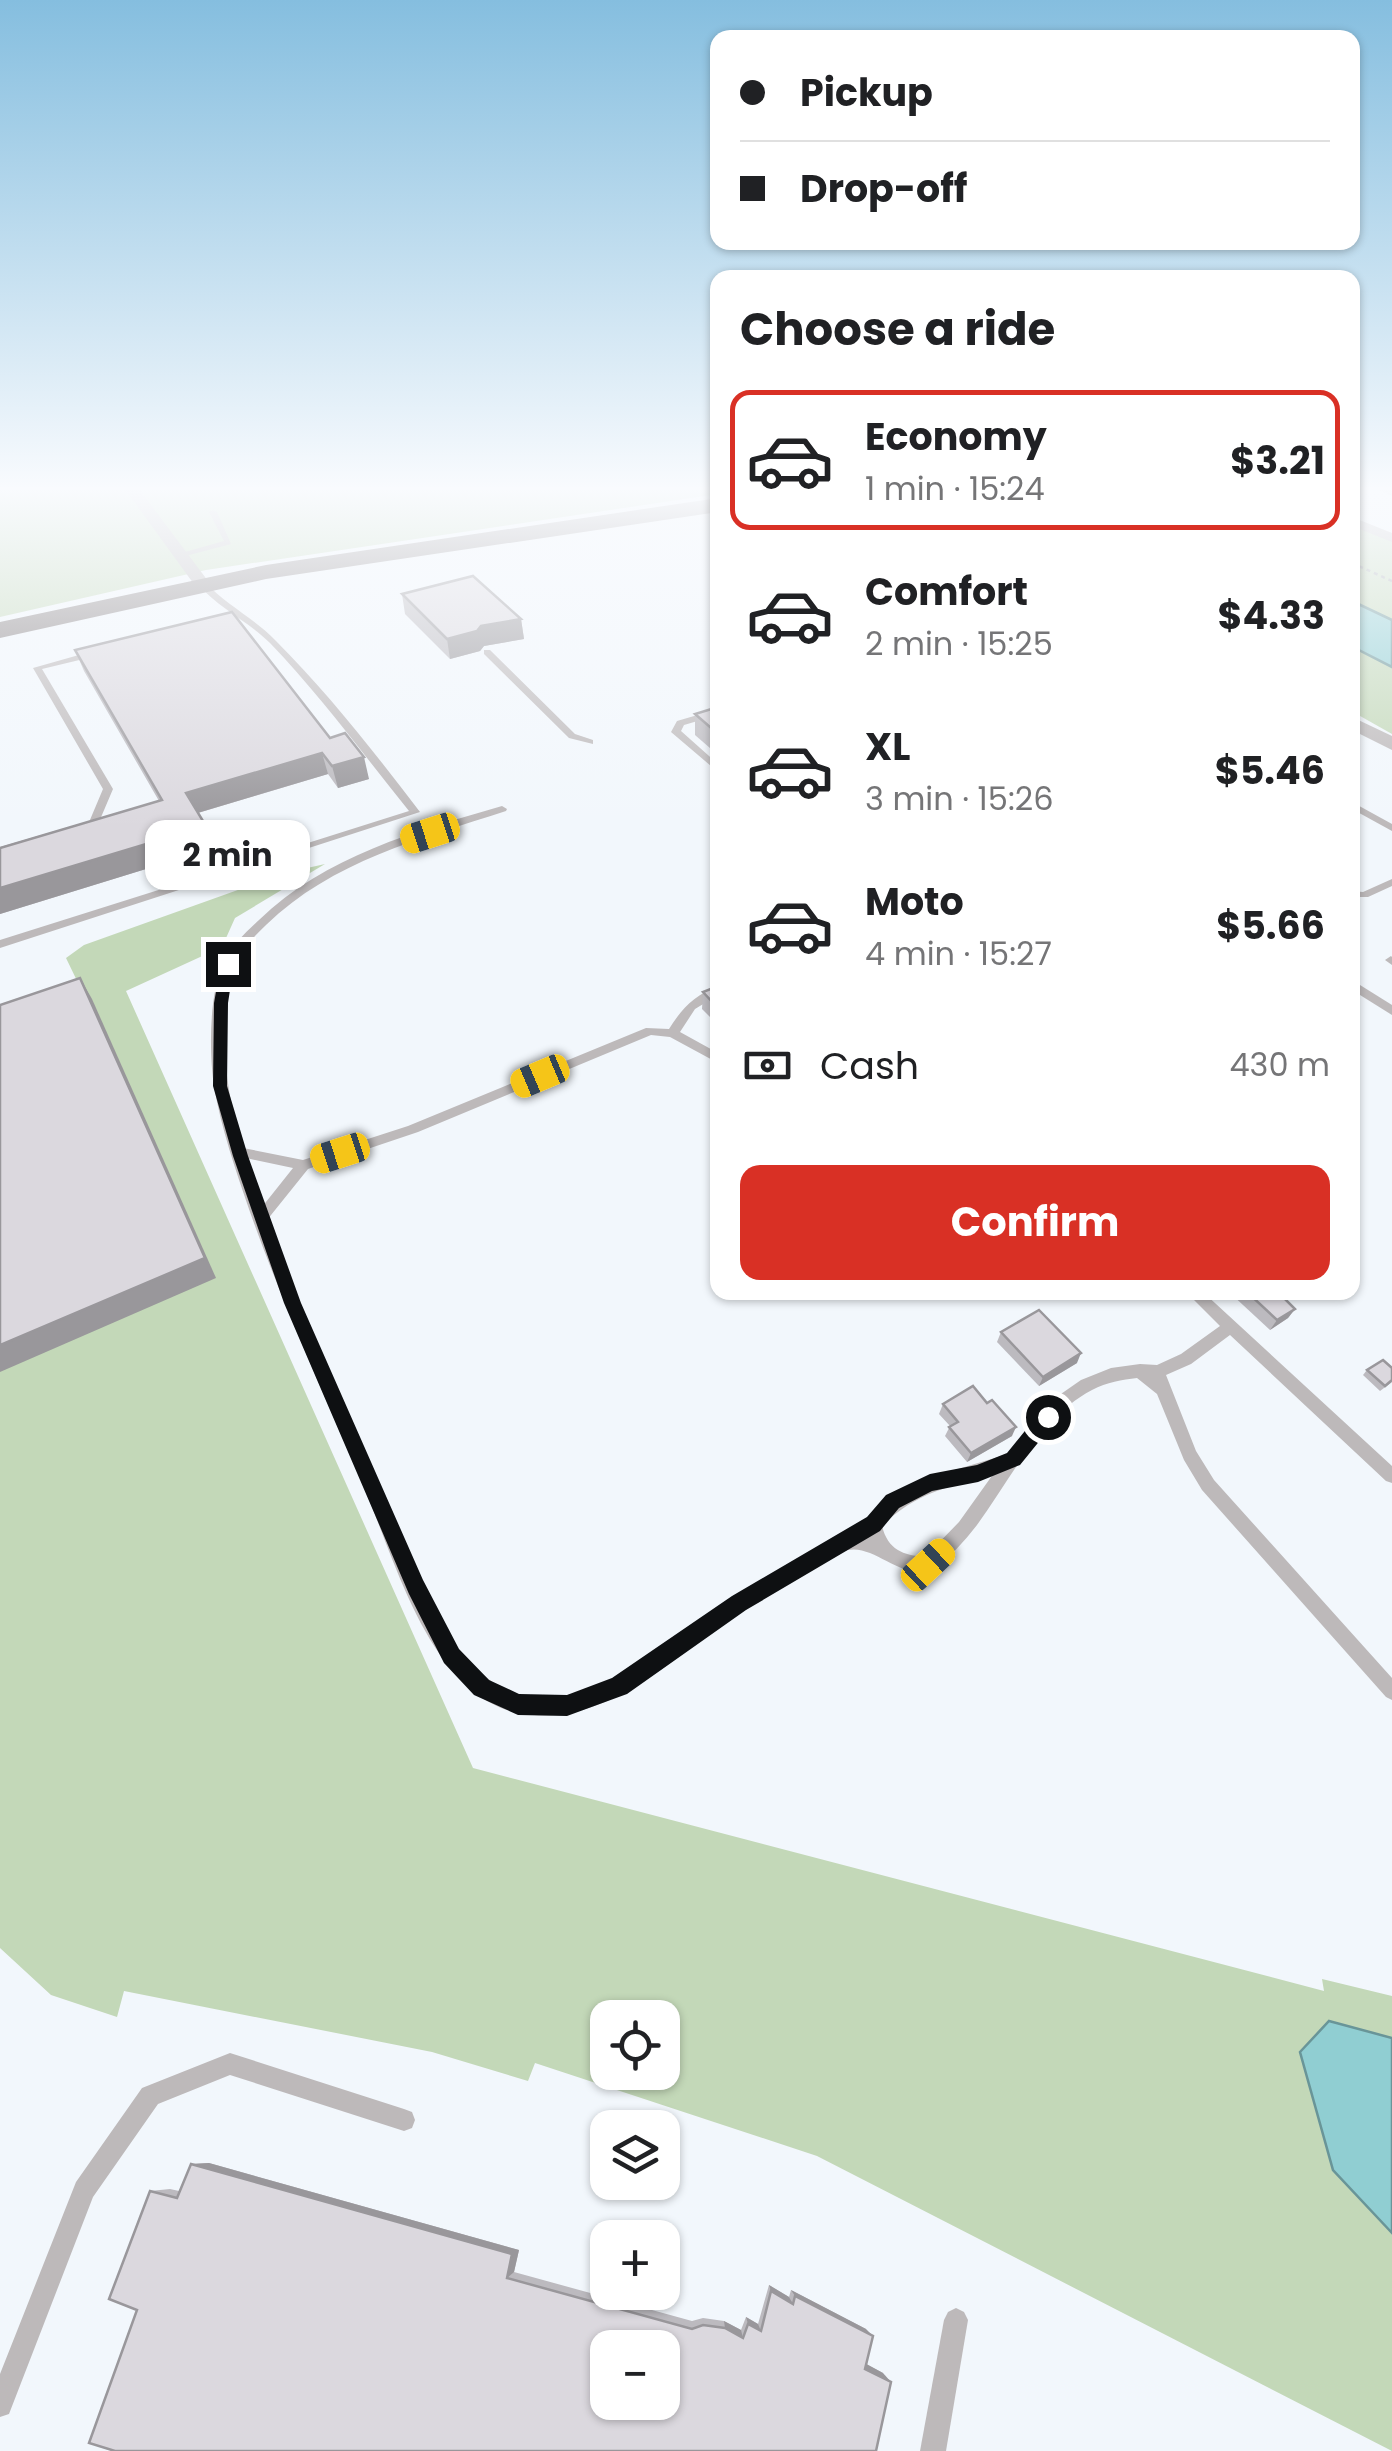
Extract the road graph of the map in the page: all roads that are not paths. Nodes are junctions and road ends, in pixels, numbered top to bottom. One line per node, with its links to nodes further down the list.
1 (134, 599): 5 (main road)
2 (215, 599): 3 (lane)
3 (249, 618): 4 (lane); 19 (lane)
4 (229, 620)
5 (0, 630)
6 (114, 649): 16 (lane)
7 (487, 652): 10 (lane)
8 (710, 714): 12 (lane)
9 (1360, 726): 11 (street)
10 (590, 742)
11 (1392, 744)
12 (710, 762)
13 (502, 809): 25 (lane)
14 (1360, 810): 15 (lane)
15 (1392, 828)
16 (73, 834)
17 (1392, 882): 18 (lane)
18 (1360, 895)
19 (0, 944)
20 (1360, 989): 22 (lane)
21 (710, 993): 23 (lane)
22 (1392, 1011)
23 (672, 1033): 24 (lane); 26 (lane)
24 (710, 1054)
25 (240, 1152): 26 (lane); 27 (lane)
26 (303, 1165): 27 (lane)
27 (262, 1218): 34 (lane)
28 (1201, 1300): 29 (lane)
29 (1230, 1327): 30 (lane); 32 (lane)
30 (1149, 1372): 31 (lane); 36 (lane)
31 (1013, 1459): 33 (lane); 35 (lane)
32 (1392, 1476)
33 (874, 1524): 34 (lane); 35 (lane)
34 (846, 1541): 35 (lane)
35 (877, 1546)
36 (1392, 1691)
37 (404, 2120): 39 (lane)
38 (956, 2320): 40 (lane)
39 (0, 2405)
40 (933, 2451)

